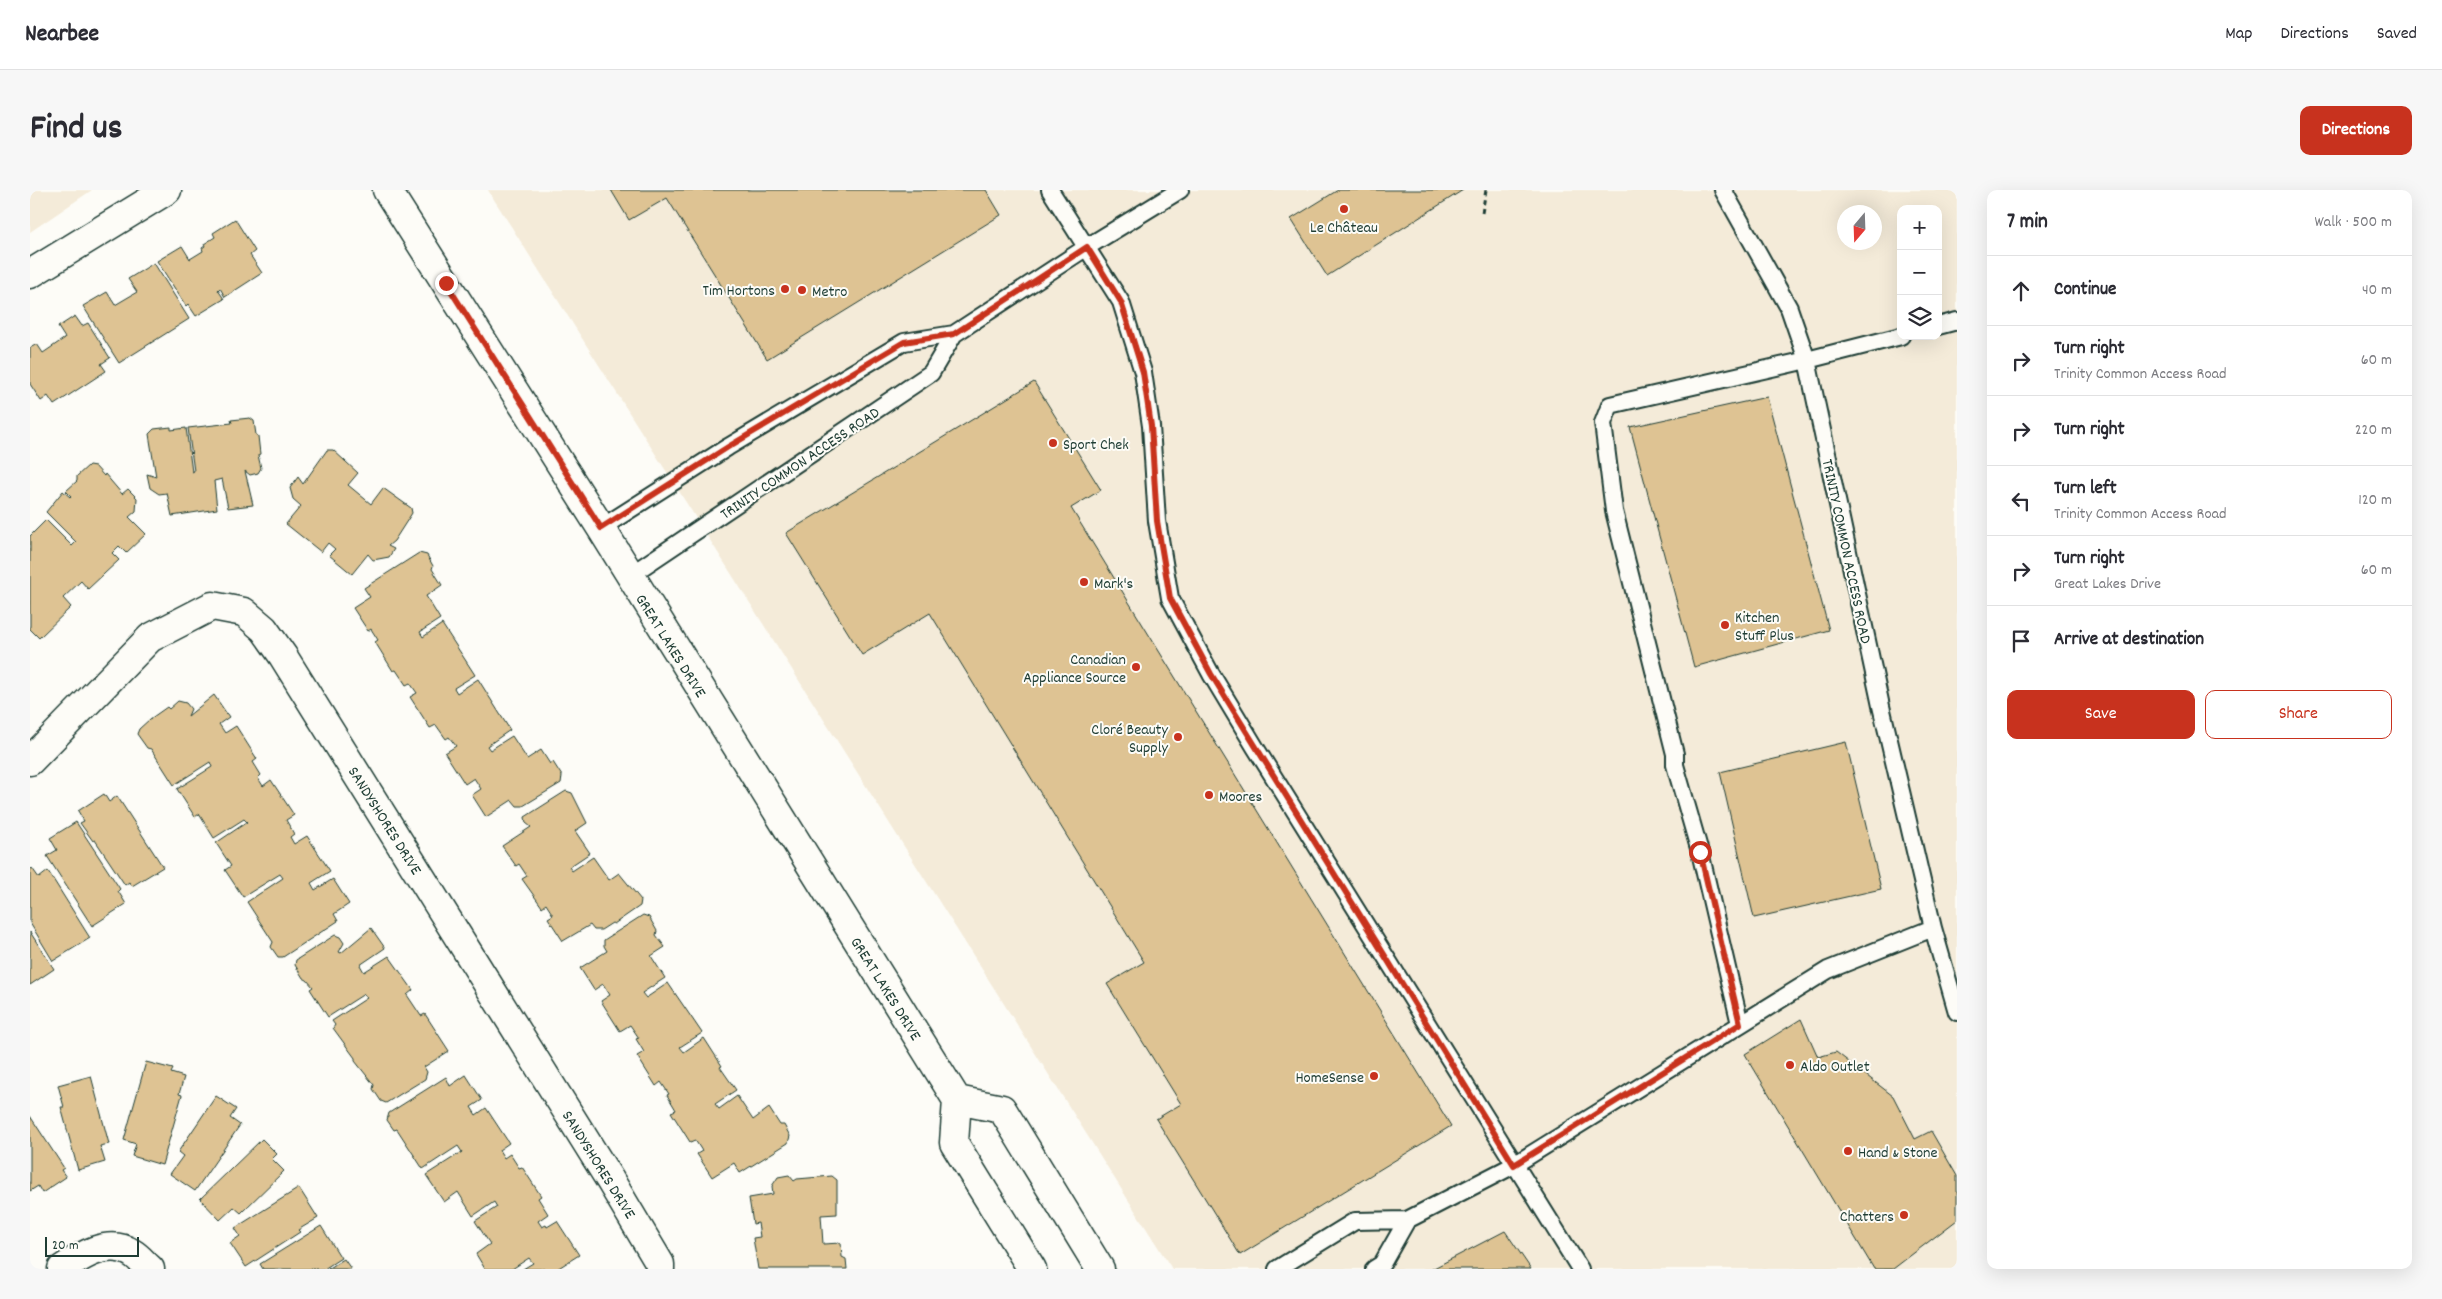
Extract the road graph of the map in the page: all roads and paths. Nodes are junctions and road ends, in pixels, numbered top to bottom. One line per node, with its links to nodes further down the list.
1 (166, 190): 9 (street)
2 (387, 190): 15 (street, GREAT LAKES DRIVE)
3 (1050, 190): 8 (lane)
4 (1180, 190): 8 (lane, TRINITY COMMON ACCESS ROAD)
5 (1486, 190): 7 (path)
6 (1723, 190): 14 (lane, TRINITY COMMON ACCESS ROAD)
7 (1482, 212)
8 (1087, 247): 12 (lane, TRINITY COMMON ACCESS ROAD); 22 (lane)
9 (30, 274)
10 (1957, 322): 11 (lane)
11 (1942, 325)
12 (954, 334): 15 (lane, TRINITY COMMON ACCESS ROAD); 16 (lane, TRINITY COMMON ACCESS ROAD)
13 (1897, 337): 14 (lane)
14 (1807, 360): 18 (lane, TRINITY COMMON ACCESS ROAD); 20 (lane)
15 (601, 528): 16 (street, GREAT LAKES DRIVE)
16 (629, 576): 21 (street, GREAT LAKES DRIVE)
17 (30, 761): 26 (street, SANDYSHORES DRIVE)
18 (1933, 928): 19 (lane, TRINITY COMMON ACCESS ROAD); 20 (lane)
19 (1957, 1012)
20 (1740, 1024): 22 (lane)
21 (957, 1100): 27 (street); 28 (street)
22 (1514, 1165): 23 (lane); 31 (lane)
23 (1407, 1220): 29 (lane); 30 (lane)
24 (62, 1269): 25 (street)
25 (150, 1269)
26 (660, 1269)
27 (1032, 1269)
28 (1100, 1269)
29 (1276, 1269)
30 (1374, 1269)
31 (1580, 1269)

